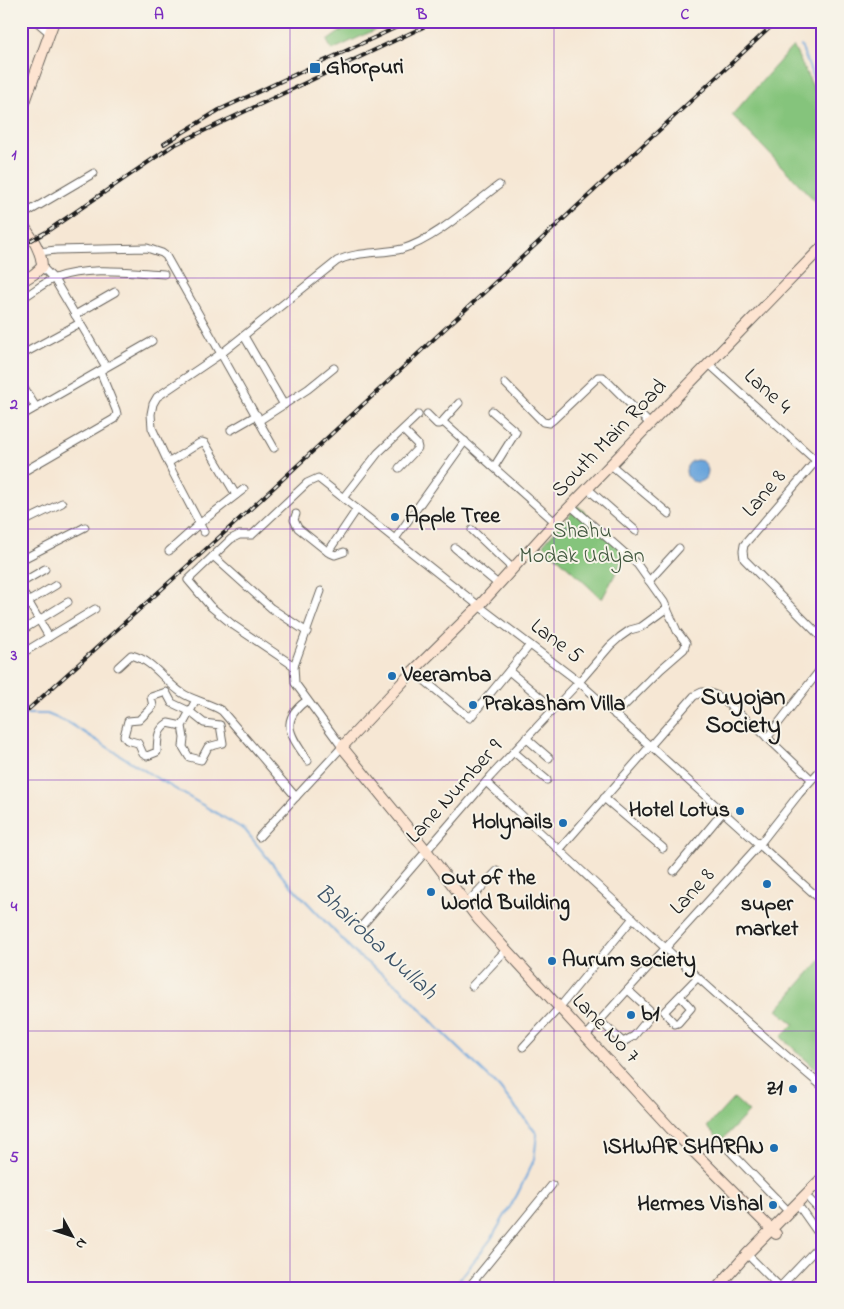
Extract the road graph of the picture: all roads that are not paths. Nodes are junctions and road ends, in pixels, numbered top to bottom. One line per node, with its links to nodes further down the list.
1 (36, 21): 3 (street)
2 (54, 21): 3 (main road)
3 (50, 33): 4 (main road)
4 (21, 113)
5 (94, 173): 7 (street)
6 (499, 185): 19 (street)
7 (21, 216)
8 (21, 222): 10 (main road)
9 (823, 246): 23 (main road, South Main Road)
10 (39, 252): 11 (main road); 21 (street)
11 (42, 267): 13 (street); 14 (main road)
12 (164, 274): 13 (street)
13 (54, 279): 16 (street); 17 (street)
14 (21, 282)
15 (115, 292): 17 (street)
16 (21, 299)
17 (75, 315): 18 (street)
18 (80, 323): 22 (street); 25 (street)
19 (244, 336): 21 (street); 29 (street)
20 (152, 341): 25 (street)
21 (222, 353): 35 (street); 43 (street)
22 (21, 355)
23 (709, 364): 37 (main road, South Main Road); 42 (street, Lane 4)
24 (334, 368): 29 (street)
25 (103, 369): 30 (street); 48 (street)
26 (505, 383): 37 (street)
27 (21, 384): 30 (street)
28 (459, 403): 36 (street)
29 (284, 405): 35 (street)
30 (36, 407): 34 (street)
31 (492, 411): 45 (street)
32 (427, 414): 36 (street)
33 (418, 415): 39 (street)
34 (21, 416)
35 (259, 418): 38 (street); 41 (street)
36 (443, 422): 40 (street)
37 (650, 424): 44 (main road, South Main Road)
38 (231, 430)
39 (403, 430): 47 (street); 52 (street)
40 (465, 441): 45 (street); 65 (street)
41 (274, 448)
42 (816, 461): 46 (street, Lane 4); 91 (street, Lane 8)
43 (168, 463): 51 (street); 60 (street)
44 (611, 465): 50 (main road, South Main Road); 57 (street)
45 (494, 467): 58 (street)
46 (823, 467)
47 (399, 468)
48 (21, 473)
49 (244, 489): 51 (street)
50 (588, 489): 54 (main road, South Main Road); 63 (street)
51 (236, 495): 60 (street)
52 (343, 498): 55 (street, Lane 5); 71 (street, Lane 5)
53 (62, 503): 59 (street)
54 (570, 506): 58 (main road, South Main Road); 75 (street)
55 (357, 509): 65 (street, Lane 5); 69 (street)
56 (296, 514): 69 (street)
57 (669, 514)
58 (555, 522): 73 (main road, South Main Road)
59 (21, 523)
60 (199, 524): 64 (street); 68 (street)
61 (85, 527): 72 (street)
62 (472, 530): 73 (street)
63 (636, 531)
64 (204, 532)
65 (395, 539): 84 (street, Lane 5)
66 (456, 548): 78 (street)
67 (679, 548): 75 (street)
68 (169, 551)
69 (328, 552): 70 (street)
70 (344, 552)
71 (213, 556): 89 (street); 94 (street)
72 (21, 560)
73 (513, 568): 78 (main road, South Main Road)
74 (45, 569): 76 (street)
75 (649, 581): 85 (street)
76 (21, 583)
77 (56, 585): 81 (street)
78 (499, 585): 84 (main road, South Main Road)
79 (21, 589): 81 (street)
80 (321, 591): 89 (street)
81 (29, 601): 83 (street); 87 (street)
82 (68, 602): 87 (street)
83 (21, 606)
84 (480, 606): 92 (street, Lane 5); 97 (main road, South Main Road)
85 (667, 608): 99 (street, Lane Number 9); 104 (street)
86 (95, 609): 90 (street)
87 (39, 620): 88 (street); 90 (street)
88 (21, 631)
89 (306, 632): 94 (street)
90 (49, 637): 93 (street)
91 (823, 639)
92 (530, 645): 98 (street); 99 (street, Lane 5)
93 (21, 654)
94 (294, 666): 101 (street)
95 (823, 666): 107 (street)
96 (118, 667): 100 (street)
97 (413, 671): 98 (street); 109 (main road, South Main Road)
98 (509, 671): 102 (street)
99 (579, 682): 102 (street, Lane Number 9); 104 (street, Lane 5)
100 (196, 700): 103 (street); 117 (street)
101 (306, 701): 109 (street); 112 (street)
102 (554, 709): 106 (street, Lane Number 9)
103 (189, 711): 105 (street); 105 (street); 105 (street)
104 (615, 715): 108 (street, Lane 5)
105 (182, 726)
106 (526, 738): 110 (street, Lane Number 9); 111 (street)
107 (767, 738): 108 (street); 115 (street)
108 (649, 746): 118 (street); 119 (street, Lane 5)
109 (342, 747): 117 (street); 123 (main road, Lane No 7)
110 (514, 752): 114 (street); 116 (street, Lane Number 9)
111 (549, 758)
112 (308, 761)
113 (823, 767): 115 (street, Lane 8)
114 (547, 780)
115 (811, 780): 121 (street, Lane 8)
116 (486, 782): 123 (street, Lane Number 9); 124 (street)
117 (296, 797): 120 (street)
118 (604, 798): 122 (street); 124 (street)
119 (723, 812): 121 (street, Lane 5); 126 (street)
120 (259, 837)
121 (759, 845): 127 (street, Lane 5); 131 (street, Lane 8)
122 (663, 848)
123 (426, 850): 128 (main road, Lane No 7); 130 (street, Lane Number 9)
124 (559, 850): 129 (street)
125 (497, 871): 128 (street)
126 (674, 872)
127 (823, 902)
128 (466, 904): 132 (main road, Lane No 7)
129 (633, 918): 131 (street); 137 (street)
130 (360, 928)
131 (667, 948): 133 (street); 135 (street, Lane 8)
132 (506, 950): 134 (street); 137 (main road, Lane No 7)
133 (697, 978): 136 (street); 141 (street)
134 (472, 986)
135 (628, 990): 138 (street, Lane 8); 138 (street)
136 (680, 996)
137 (559, 1008): 139 (main road, Lane No 7); 140 (street)
138 (600, 1021): 139 (street, Lane 8)
139 (585, 1037): 150 (main road, Lane No 7)
140 (523, 1047)
141 (823, 1086)
142 (728, 1148): 148 (street)
143 (823, 1177): 148 (main road)
144 (552, 1185): 152 (street)
145 (823, 1187): 146 (main road)
146 (810, 1200): 147 (main road); 149 (street)
147 (801, 1209): 150 (main road); 151 (street)
148 (789, 1212): 150 (main road)
149 (823, 1214)
150 (774, 1232): 151 (main road)
151 (749, 1256): 153 (main road); 154 (main road)
152 (468, 1288)
153 (717, 1288)
154 (725, 1288)

